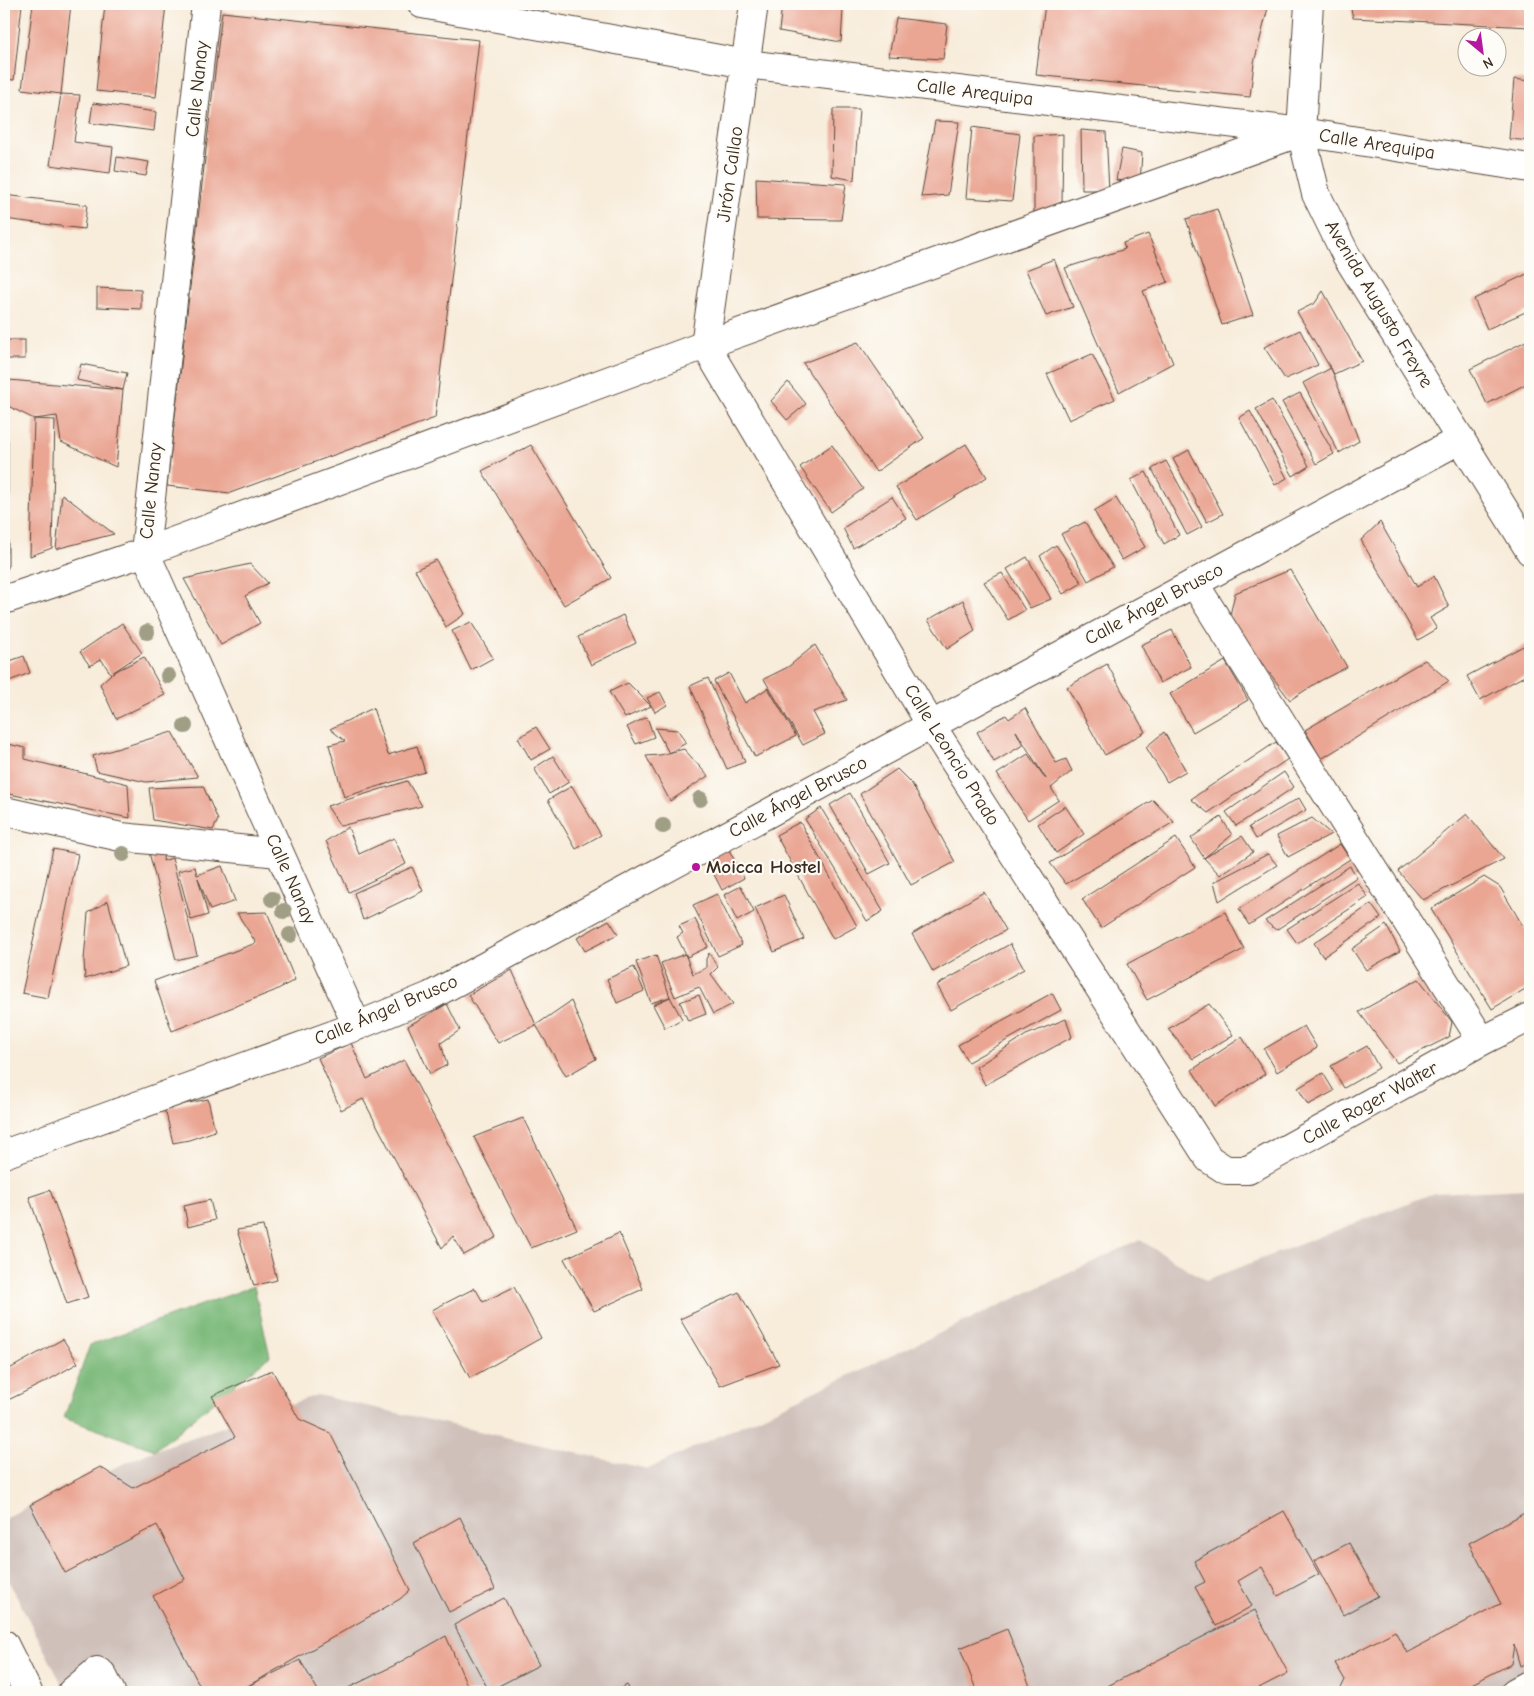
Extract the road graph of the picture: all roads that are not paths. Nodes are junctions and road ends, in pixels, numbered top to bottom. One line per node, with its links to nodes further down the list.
1 (206, 4): 11 (street, Calle Nanay)
2 (422, 4): 5 (street, Calle Arequipa)
3 (754, 4): 5 (street, Jirón Callao)
4 (1309, 4): 6 (street, Avenida Augusto Freyre)
5 (746, 64): 6 (street, Calle Arequipa); 8 (street, Jirón Callao)
6 (1301, 132): 7 (street, Calle Arequipa); 8 (street); 9 (street, Avenida Augusto Freyre)
7 (1530, 168)
8 (705, 345): 11 (street); 14 (street, Calle Leoncio Prado)
9 (1460, 438): 10 (street, Avenida Augusto Freyre); 12 (street, Calle Ángel Brusco)
10 (1530, 550)
11 (144, 552): 13 (street); 16 (street, Calle Nanay)
12 (1194, 582): 14 (street, Calle Ángel Brusco); 19 (street)
13 (4, 600)
14 (931, 725): 18 (street, Calle Ángel Brusco); 21 (street, Calle Leoncio Prado)
15 (4, 811): 16 (street)
16 (279, 852): 18 (street, Calle Nanay)
17 (1530, 1017): 19 (street, Calle Roger Walter)
18 (357, 1026): 20 (street, Calle Ángel Brusco)
19 (1482, 1041): 21 (street, Calle Roger Walter)
20 (4, 1154)
21 (1209, 1159)
22 (4, 1644): 24 (street)
23 (1530, 1684): 27 (street)
24 (28, 1692)
25 (72, 1692): 26 (street)
26 (111, 1692)
27 (1515, 1692)

